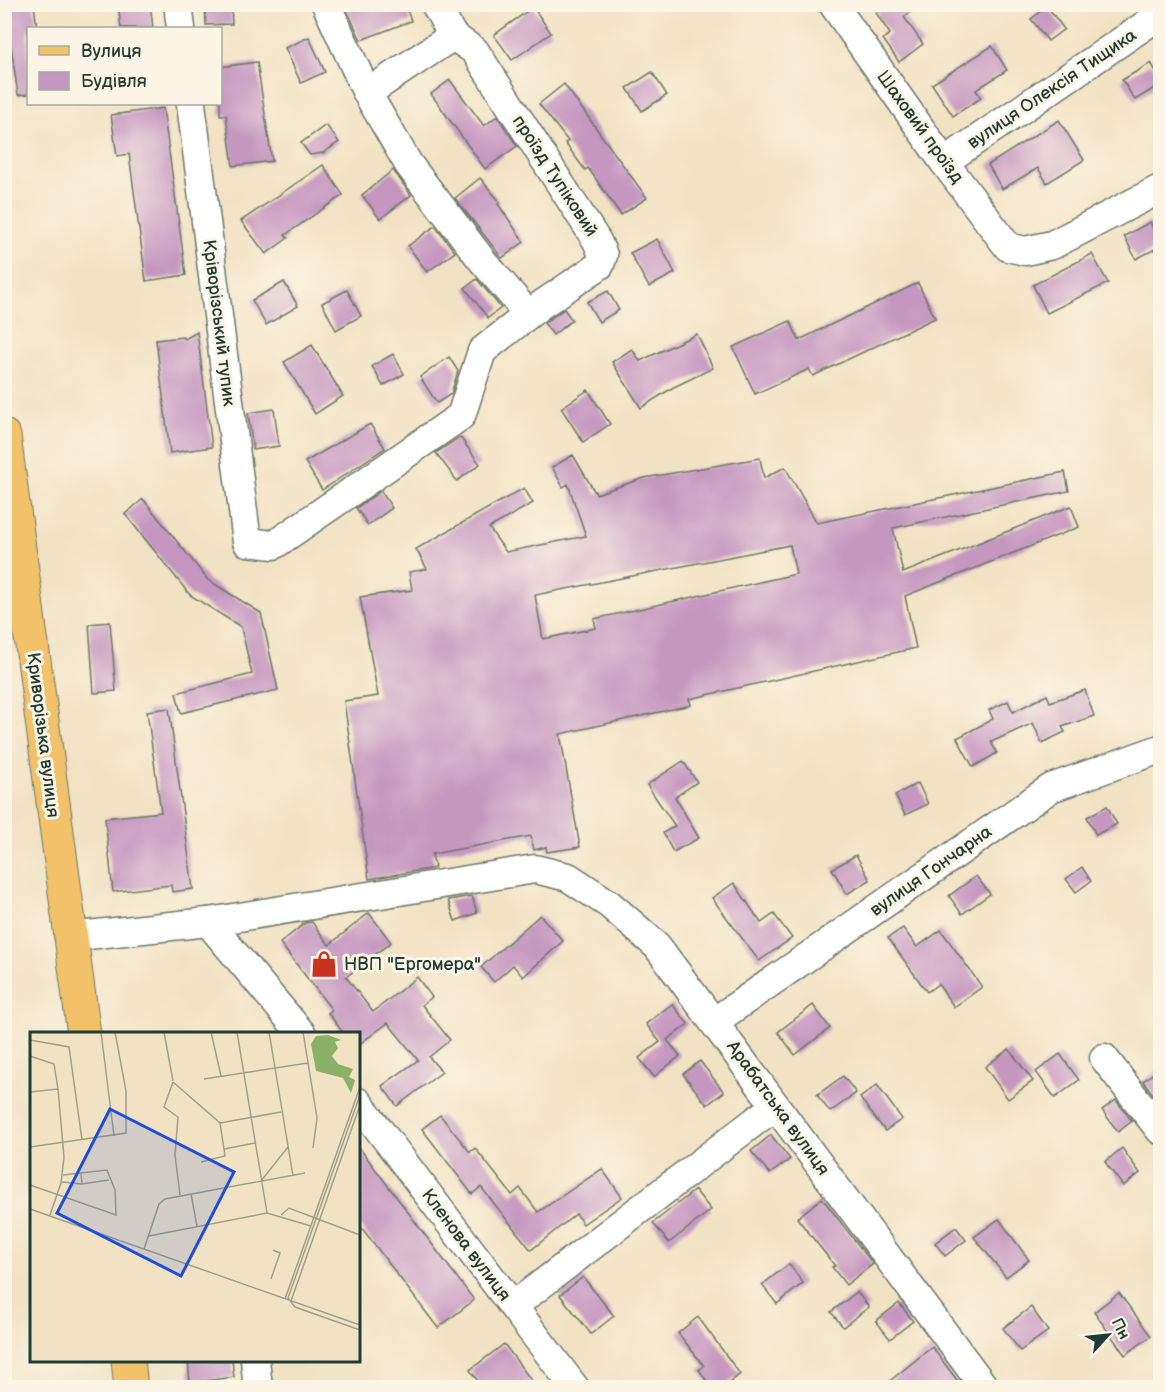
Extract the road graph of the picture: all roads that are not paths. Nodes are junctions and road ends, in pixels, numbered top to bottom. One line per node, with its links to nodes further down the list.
1 (178, 4): 6 (street)
2 (326, 4): 8 (street)
3 (435, 4): 7 (street, проїзд Тупіковий)
4 (833, 4): 10 (street, Шаховий проїзд)
5 (1161, 15): 10 (street, вулиця Олексія Тищика)
6 (181, 27)
7 (453, 36): 8 (street); 12 (street, проїзд Тупіковий)
8 (367, 93): 12 (street)
9 (191, 105): 14 (street, Кріворізський тупик)
10 (944, 162): 11 (street, Шаховий проїзд)
11 (1161, 189)
12 (528, 314): 14 (street, проїзд Тупіковий)
13 (4, 436): 17 (main road, Криворізька вулиця)
14 (247, 542)
15 (1161, 749): 18 (street, вулиця Гончарна)
16 (208, 922): 17 (street); 18 (street, Арабатська вулиця); 20 (street)
17 (69, 937): 19 (main road, Криворізька вулиця)
18 (715, 1021): 23 (street, Арабатська вулиця)
19 (84, 1032)
20 (300, 1032)
21 (1104, 1058): 24 (street)
22 (360, 1105): 25 (street, Кленова вулиця)
23 (775, 1106): 25 (street); 31 (street, Арабатська вулиця)
24 (1161, 1130)
25 (513, 1306): 30 (street, Кленова вулиця)
26 (128, 1362): 28 (main road)
27 (255, 1362): 29 (street)
28 (131, 1388)
29 (258, 1388)
30 (574, 1388)
31 (985, 1388)

